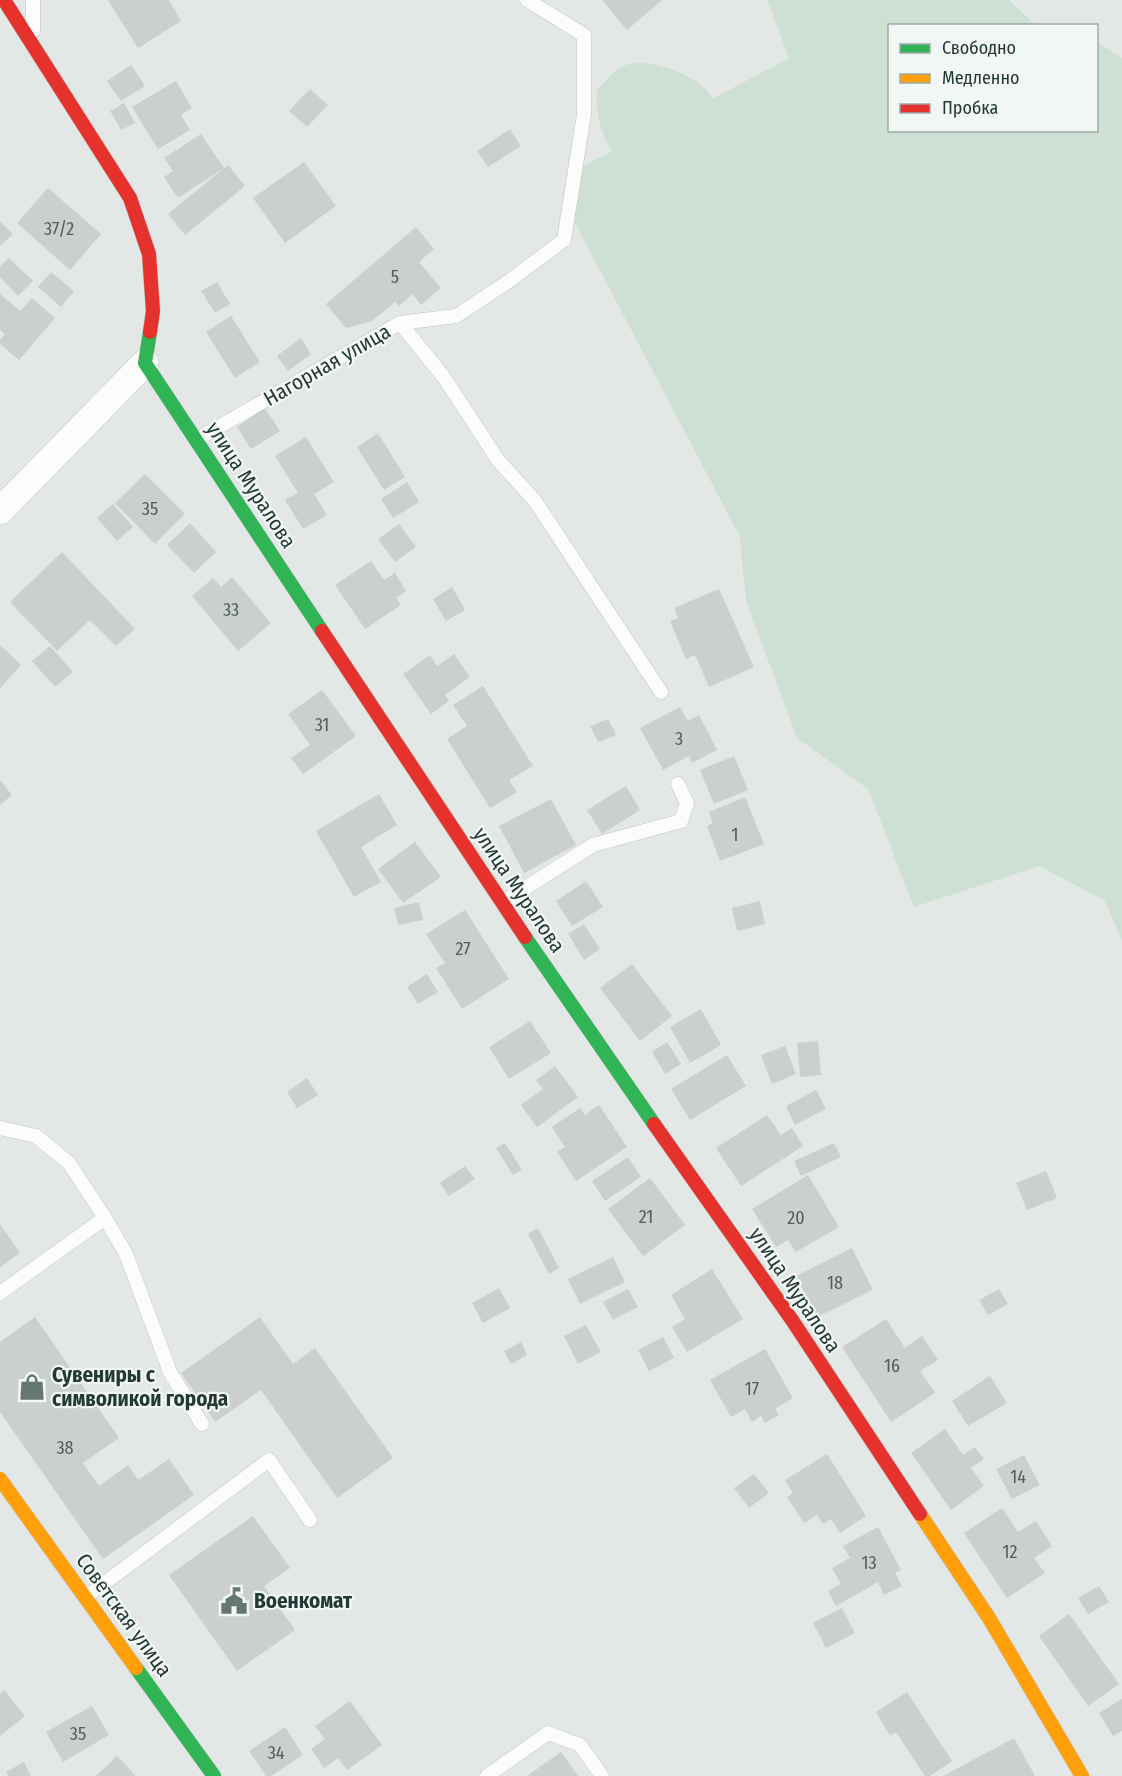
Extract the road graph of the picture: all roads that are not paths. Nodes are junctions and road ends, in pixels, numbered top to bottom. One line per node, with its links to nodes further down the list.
1 (4, 0): 4 (street)
2 (33, 0): 4 (lane)
3 (527, 0): 5 (lane, Нагорная улица)
4 (33, 45): 6 (street)
5 (400, 323): 7 (lane, Нагорная улица); 9 (lane)
6 (145, 363): 7 (street, улица Муралова); 8 (street)
7 (196, 440): 11 (street, улица Муралова)
8 (0, 512)
9 (661, 692)
10 (678, 784): 11 (lane)
11 (502, 903): 22 (street, улица Муралова)
12 (0, 1128): 13 (lane)
13 (105, 1218): 14 (lane); 15 (lane)
14 (0, 1293)
15 (202, 1424)
16 (0, 1479): 18 (street, Советская улица)
17 (310, 1520): 18 (lane)
18 (86, 1598): 19 (street, Советская улица)
19 (214, 1776)
20 (487, 1776): 21 (lane)
21 (602, 1776)
22 (1082, 1776)

